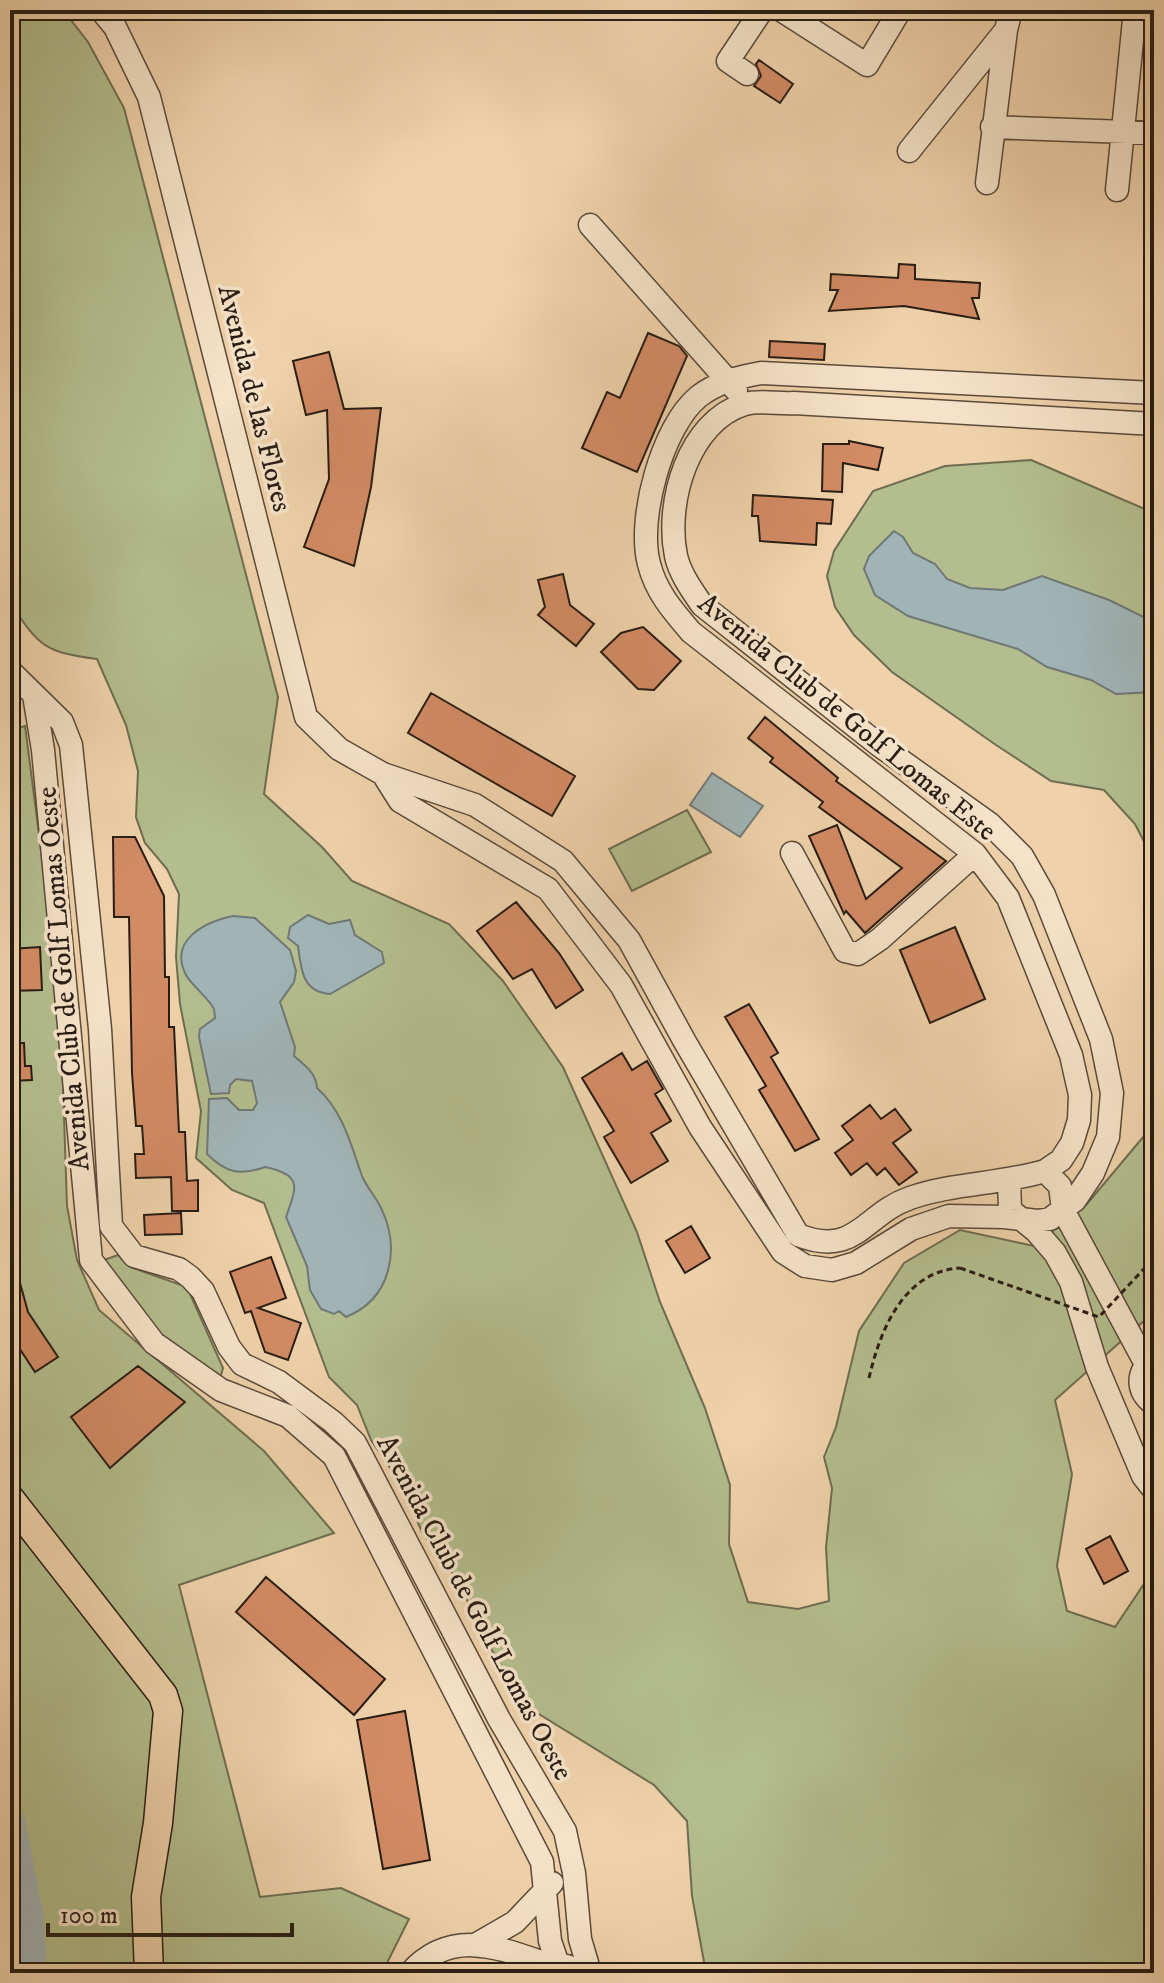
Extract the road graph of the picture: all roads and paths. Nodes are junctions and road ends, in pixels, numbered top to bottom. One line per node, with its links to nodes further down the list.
1 (101, 10): 21 (street, Avenida de las Flores)
2 (762, 10): 7 (street)
3 (781, 10): 4 (street)
4 (900, 10)
5 (1135, 10): 9 (street)
6 (1008, 20): 8 (street); 11 (street)
7 (747, 74)
8 (992, 127): 9 (street); 12 (street)
9 (1122, 130): 10 (street); 13 (street)
10 (1154, 133)
11 (909, 151)
12 (987, 183)
13 (1117, 190)
14 (590, 225): 15 (street)
15 (729, 379): 16 (street, Avenida Club de Golf Lomas Este); 17 (street); 23 (street, Avenida Club de Golf Lomas Este)
16 (1154, 393)
17 (746, 404): 18 (street); 26 (street, Avenida Club de Golf Lomas Este)
18 (1154, 424)
19 (10, 671): 20 (street)
20 (34, 695): 28 (street, Avenida Club de Golf Lomas Oeste); 30 (street, Avenida Club de Golf Lomas Oeste)
21 (383, 774): 25 (street); 27 (street)
22 (792, 853): 23 (street)
23 (975, 854): 24 (street, Avenida Club de Golf Lomas Este)
24 (1045, 1171): 25 (street); 26 (street)
25 (1009, 1180): 27 (street)
26 (1063, 1210): 27 (street); 31 (street)
27 (1016, 1218): 36 (street)
28 (120, 1241): 30 (street); 32 (street)
29 (1154, 1258): 33 (path, bridge)
30 (91, 1260): 34 (street, Avenida Club de Golf Lomas Oeste)
31 (1150, 1361): 35 (street)
32 (242, 1364): 34 (street); 38 (street, Avenida Club de Golf Lomas Oeste)
33 (869, 1378)
34 (221, 1390): 39 (street, Avenida Club de Golf Lomas Oeste)
35 (1154, 1404)
36 (1154, 1490)
37 (10, 1499): 43 (main road)
38 (574, 1873): 39 (street); 41 (street, Avenida Club de Golf Lomas Oeste)
39 (547, 1885): 40 (street); 42 (street, Avenida Club de Golf Lomas Oeste)
40 (477, 1944): 42 (street); 44 (street)
41 (588, 1967): 42 (street)
42 (560, 1971)
43 (149, 1973)
44 (410, 1973)

